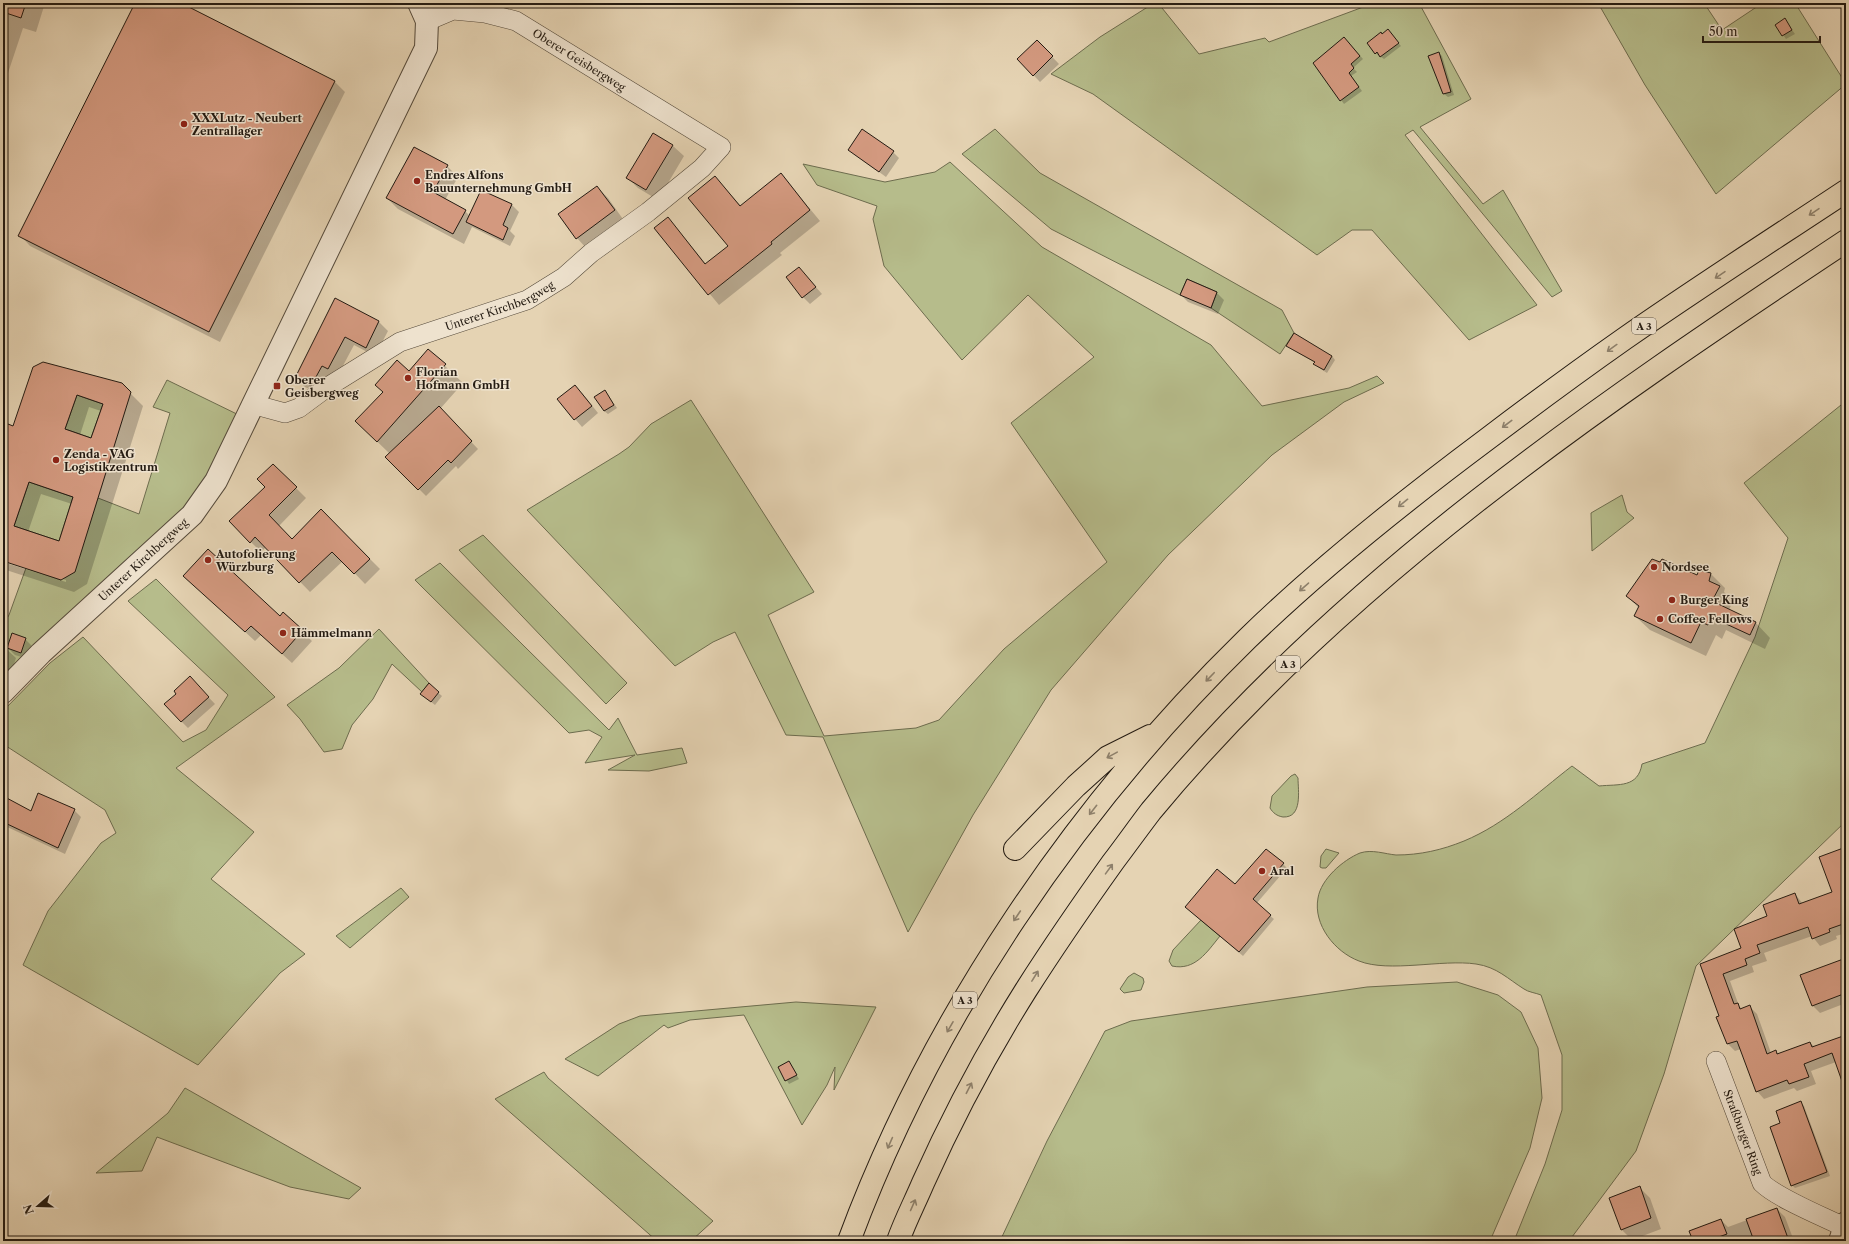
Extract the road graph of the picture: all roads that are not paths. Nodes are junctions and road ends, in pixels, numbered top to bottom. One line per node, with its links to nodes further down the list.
1 (423, 12): 2 (street, Oberer Geisbergweg); 5 (street, Unterer Kirchbergweg)
2 (721, 147): 5 (street, Unterer Kirchbergweg)
3 (1846, 191): 7 (highway, A 3, one-way to 7)
4 (1846, 241): 12 (highway, A 3, one-way to 4)
5 (252, 404): 6 (street, Unterer Kirchbergweg)
6 (3, 692)
7 (1160, 731): 8 (highway, one-way to 8); 11 (highway, A 3, one-way to 11)
8 (1015, 849)
9 (1716, 1061): 10 (street, Straßburger Ring)
10 (1844, 1230)
11 (849, 1241)
12 (898, 1241)

